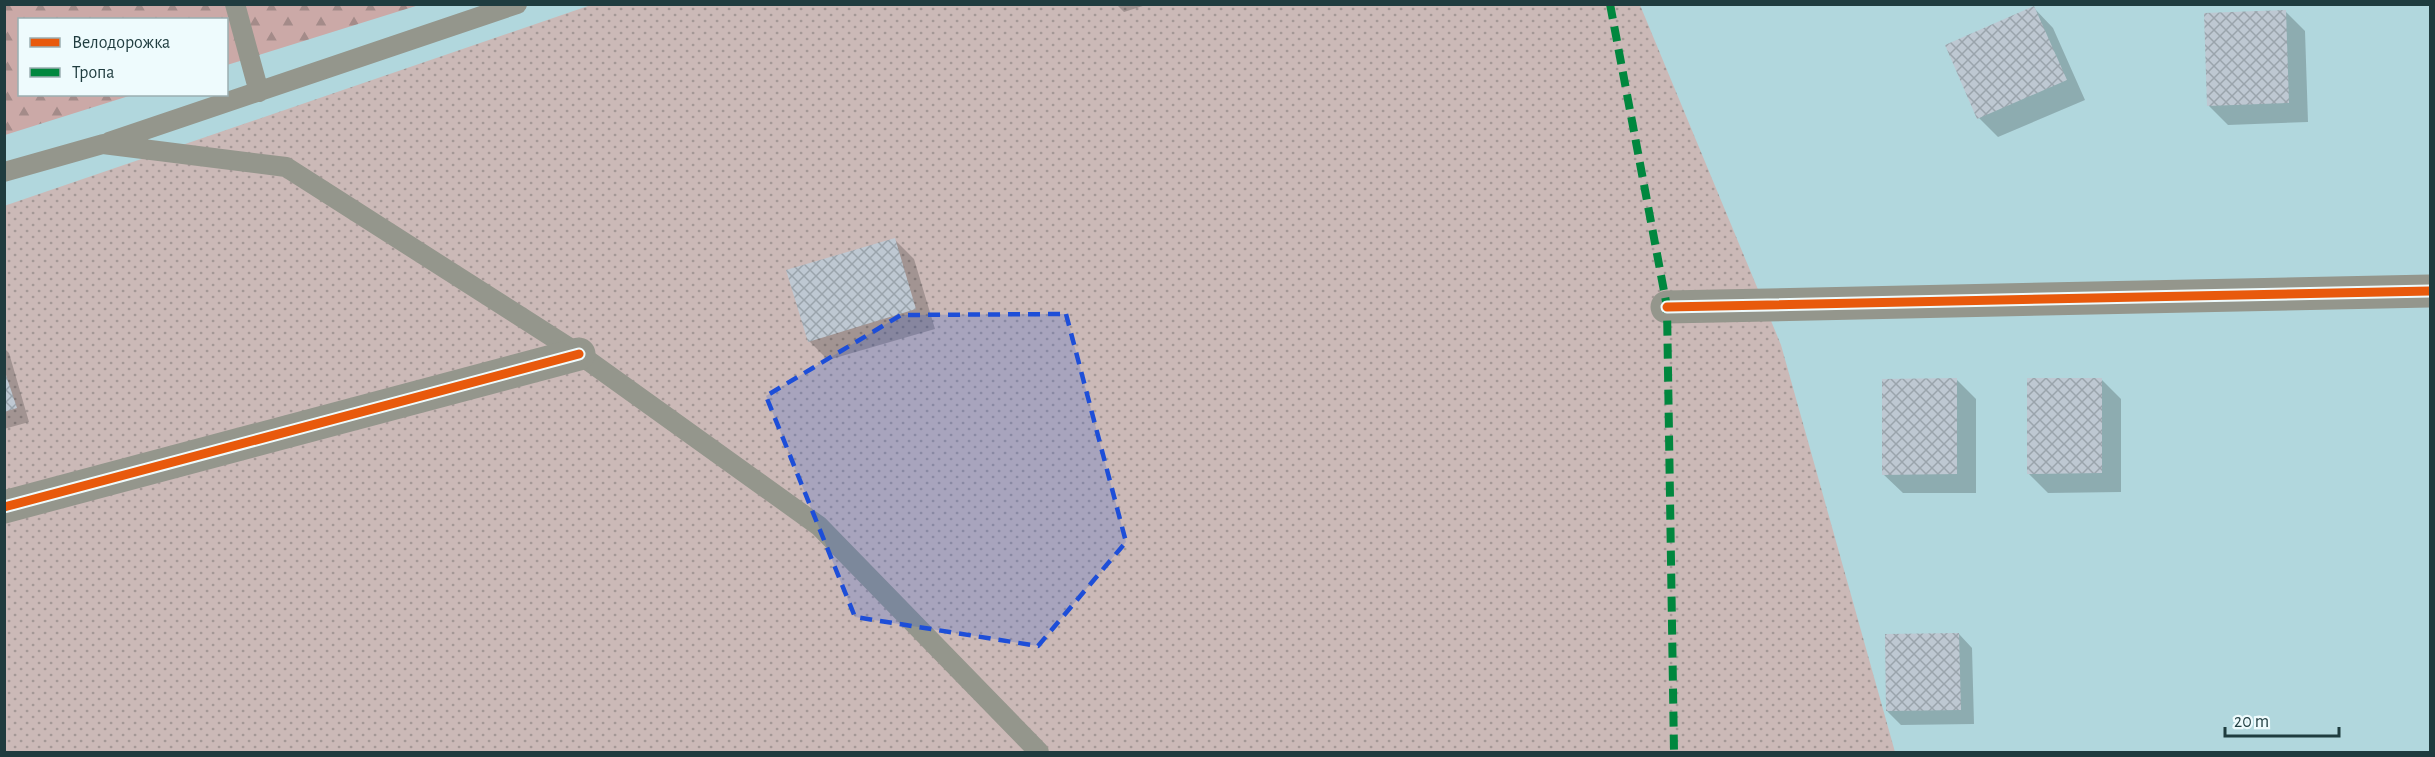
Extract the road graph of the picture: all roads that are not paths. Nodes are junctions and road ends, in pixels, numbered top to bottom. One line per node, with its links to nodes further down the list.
1 (235, 4): 3 (lane)
2 (517, 4): 3 (lane)
3 (259, 92): 4 (lane)
4 (103, 144): 5 (lane); 8 (lane)
5 (4, 172)
6 (2430, 291): 7 (street)
7 (1667, 307)
8 (579, 354): 9 (street); 10 (lane)
9 (4, 507)
10 (1038, 753)

